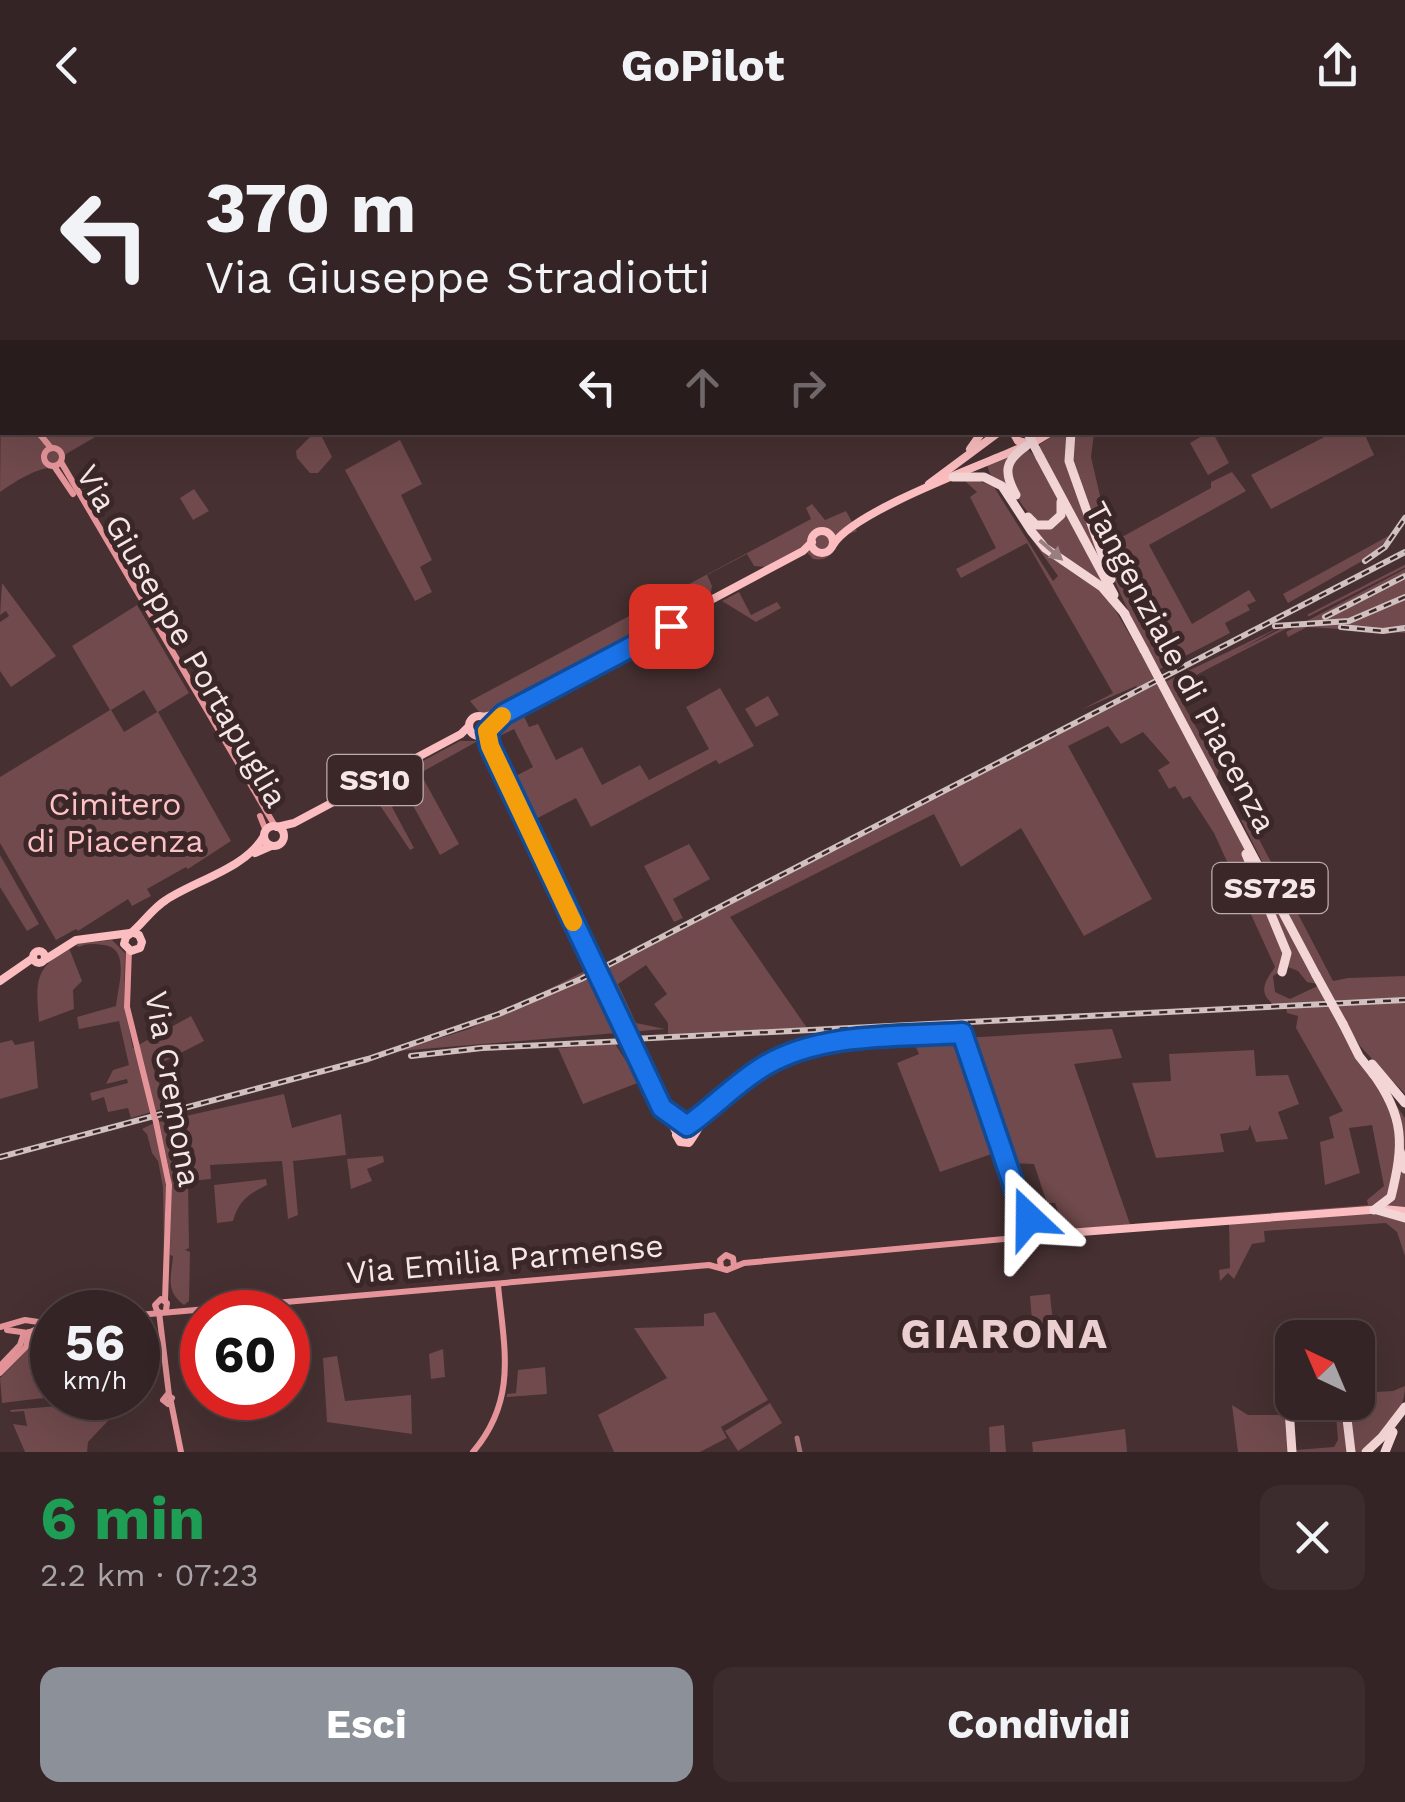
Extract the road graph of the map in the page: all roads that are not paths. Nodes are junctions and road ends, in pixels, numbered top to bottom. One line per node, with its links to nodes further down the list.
1 (40, 435): 10 (main road)
2 (980, 435): 13 (main road)
3 (996, 435): 13 (main road)
4 (997, 435): 12 (main road)
5 (1015, 435): 9 (main road)
6 (1028, 435): 15 (highway, Tangenziale di Piacenza / SS725, bridge)
7 (1044, 435): 9 (main road)
8 (1071, 435): 20 (highway)
9 (1030, 444): 12 (main road); 15 (highway)
10 (49, 450): 11 (main road); 11 (main road)
11 (57, 464): 25 (main road, Via Giuseppe Portapuglia)
12 (983, 464): 13 (main road); 14 (highway)
13 (952, 472): 14 (highway); 16 (main road)
14 (997, 482): 20 (highway, one-way to 20)
15 (1056, 485): 20 (highway, Tangenziale di Piacenza / SS725)
16 (849, 528): 17 (main road); 18 (main road)
17 (828, 532): 18 (main road); 19 (main road)
18 (833, 545): 19 (main road)
19 (814, 546): 21 (main road, SS10); 23 (main road, SS10)
20 (1125, 614): 24 (highway, Tangenziale di Piacenza / SS725, bridge)
21 (483, 717): 22 (main road, SS10); 23 (main road)
22 (469, 726): 23 (main road); 25 (main road, SS10)
23 (482, 732): 26 (main road, SS10); 38 (main road, bridge)
24 (1224, 801): 31 (highway); 33 (highway, Tangenziale di Piacenza / SS725, bridge)
25 (271, 830): 26 (main road); 27 (main road); 28 (main road, SS10)
26 (284, 836): 27 (main road, SS10)
27 (271, 846): 28 (main road, SS10)
28 (135, 934): 29 (main road); 30 (main road, SS10); 30 (main road, SS10)
29 (112, 937): 30 (main road); 32 (main road)
30 (130, 948): 52 (main road, Via Cremona / SS10, bridge)
31 (1282, 972)
32 (0, 982)
33 (1344, 1027): 34 (highway, Tangenziale di Piacenza / SS725); 35 (highway, Tangenziale di Piacenza)
34 (1372, 1072): 37 (highway, Tangenziale di Piacenza / SS725); 40 (highway)
35 (1405, 1101)
36 (709, 1112): 38 (main road); 39 (main road); 44 (main road)
37 (1405, 1112)
38 (682, 1129): 39 (main road); 39 (main road)
39 (694, 1135)
40 (1399, 1143): 41 (highway); 42 (highway)
41 (1405, 1169)
42 (1378, 1210): 43 (highway); 45 (main road)
43 (1405, 1212)
44 (1028, 1224): 45 (main road); 46 (main road); 47 (main road); 48 (main road, Via Emilia Parmense)
45 (1064, 1235): 46 (main road)
46 (1036, 1236): 47 (main road)
47 (1025, 1237): 48 (main road, Via Emilia Parmense)
48 (1002, 1238): 49 (main road, Via Emilia Parmense)
49 (733, 1262): 50 (main road, Via Emilia Parmense); 50 (main road, Via Emilia Parmense)
50 (721, 1263): 51 (main road, Via Emilia Parmense)
51 (498, 1285): 52 (main road, Via Emilia Parmense); 64 (main road)
52 (161, 1308): 63 (main road, Via Cremona)
53 (30, 1327): 54 (main road)
54 (27, 1328): 55 (main road); 56 (main road)
55 (0, 1329)
56 (0, 1369)
57 (1405, 1407): 68 (highway)
58 (1405, 1416): 61 (highway)
59 (1290, 1420): 66 (highway)
60 (1348, 1420): 67 (highway)
61 (1393, 1432): 69 (highway); 70 (highway)
62 (797, 1438): 65 (street)
63 (181, 1452)
64 (473, 1452)
65 (800, 1452)
66 (1292, 1452)
67 (1351, 1452)
68 (1366, 1452)
69 (1374, 1452)
70 (1386, 1452)

